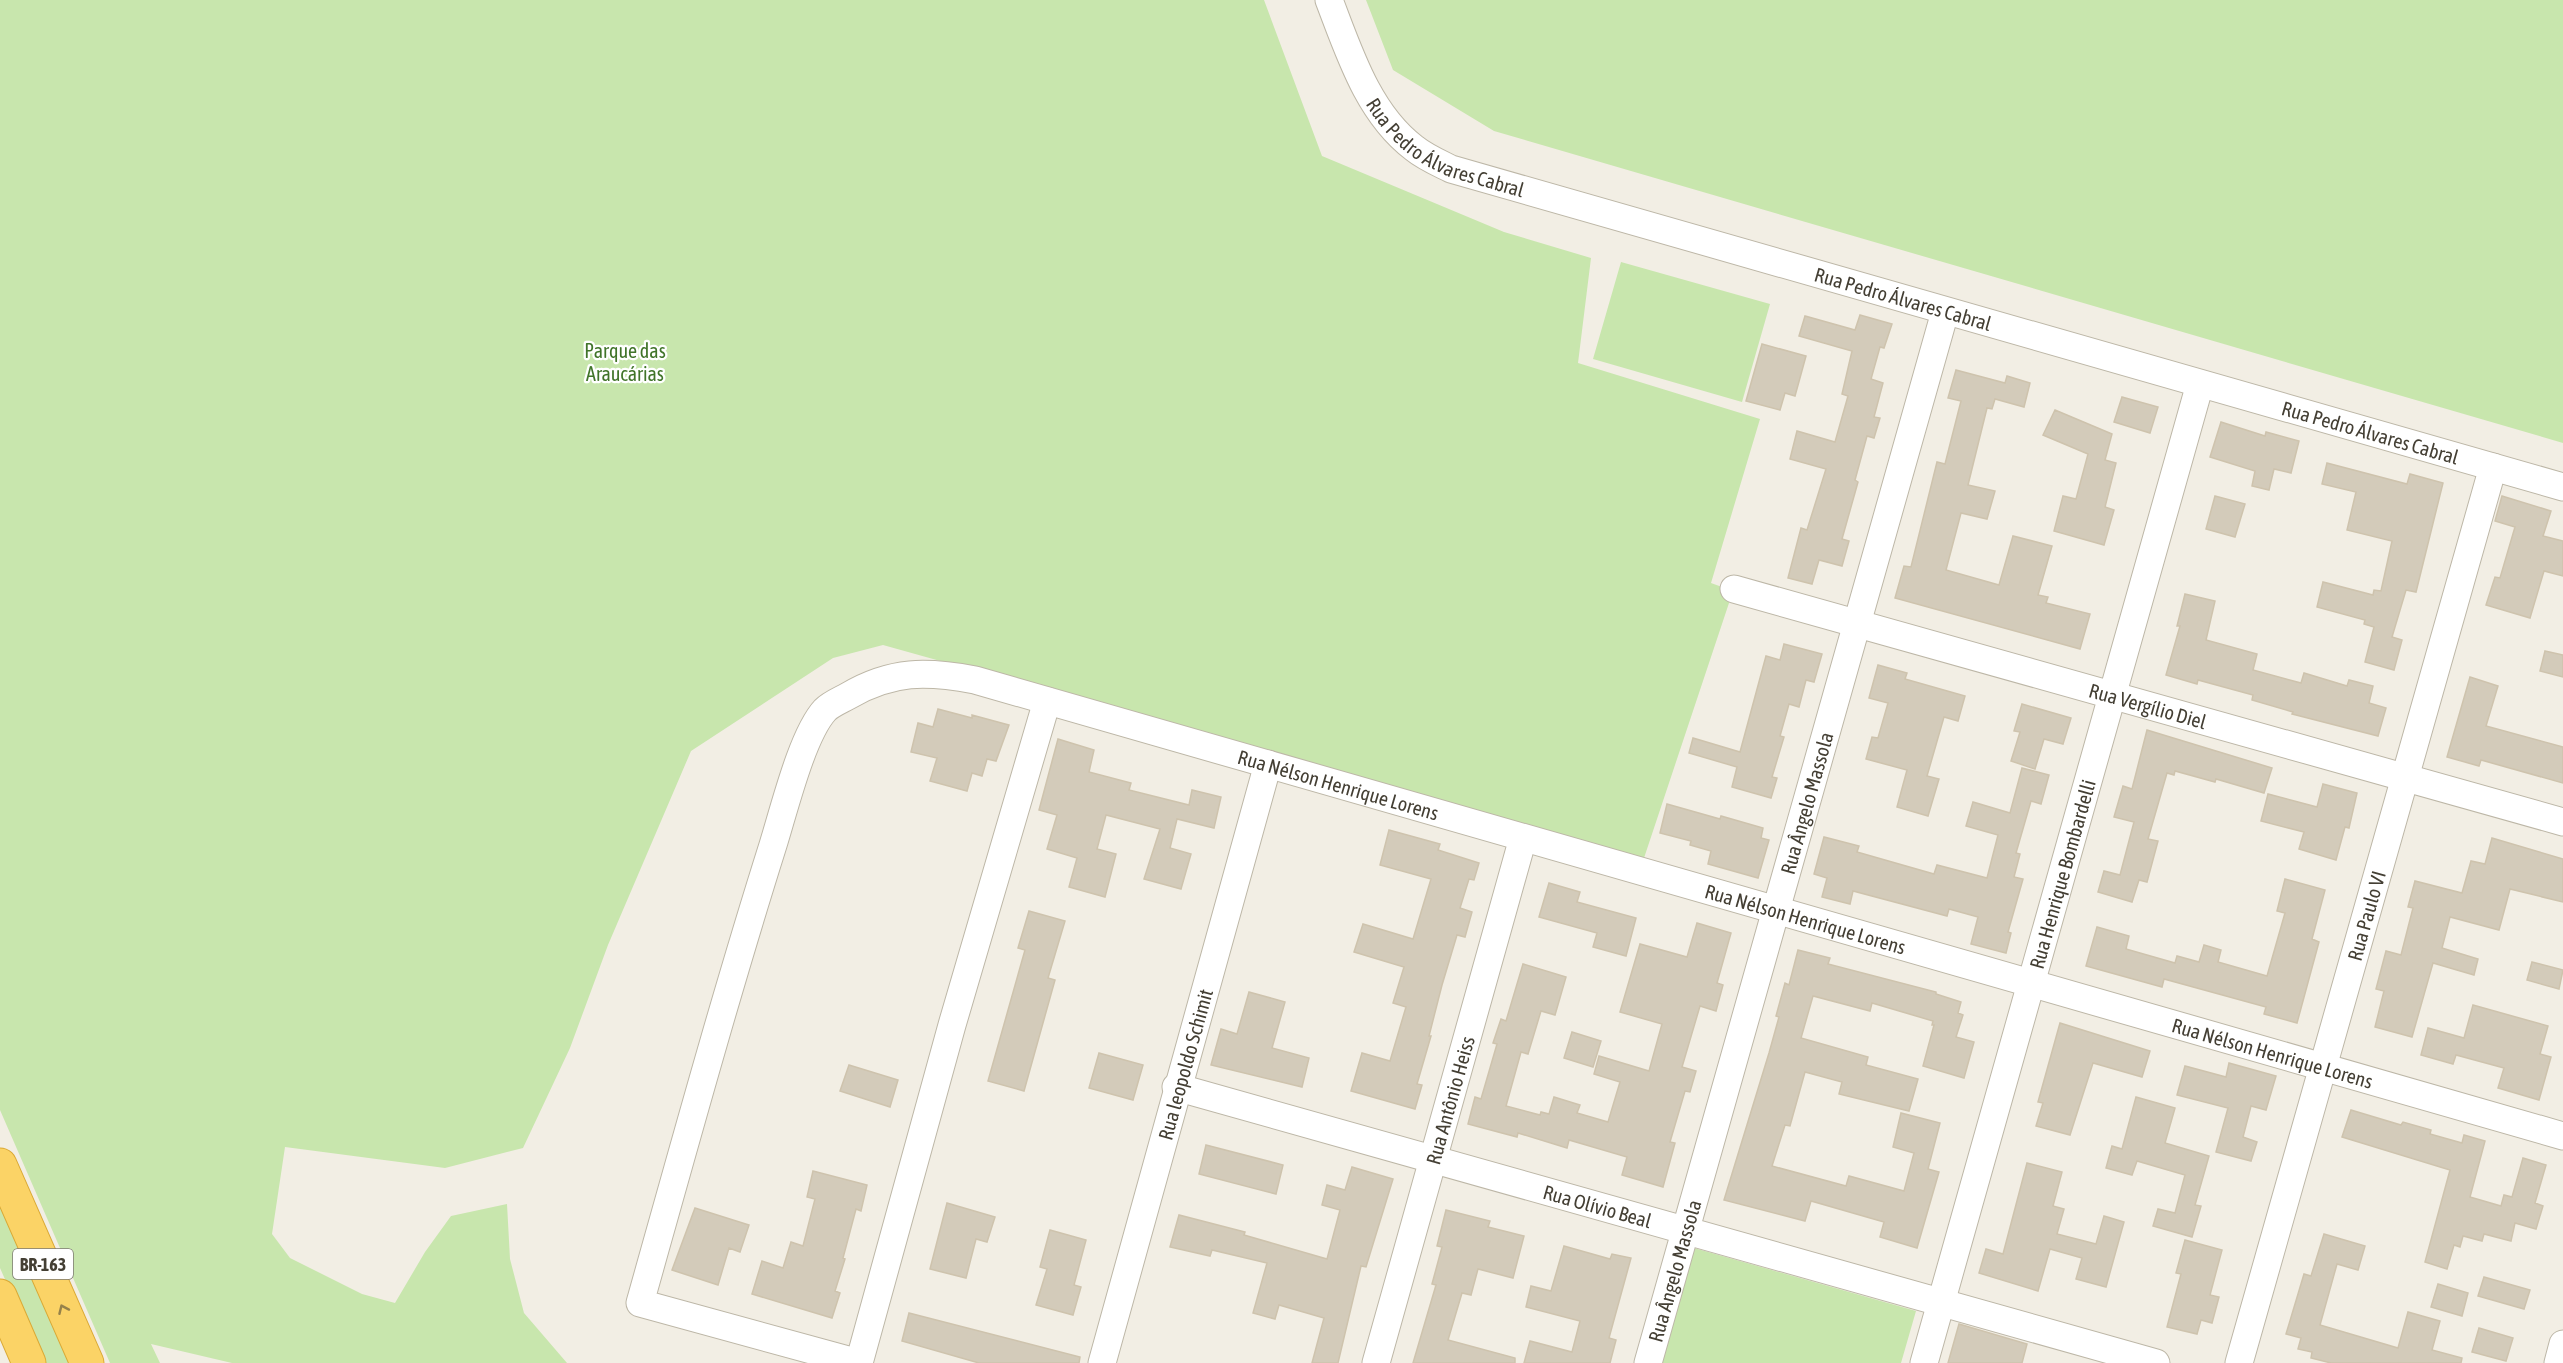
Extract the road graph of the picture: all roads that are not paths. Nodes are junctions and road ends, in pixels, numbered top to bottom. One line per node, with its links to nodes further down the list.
1 (1329, 0): 2 (street, Rua Pedro Álvares Cabral)
2 (1945, 312): 3 (street, Rua Pedro Álvares Cabral); 7 (street, Rua Ângelo Massola)
3 (2200, 384): 4 (street, Rua Pedro Álvares Cabral); 8 (street, Rua Henrique Bombardelli)
4 (2493, 467): 5 (street, Rua Pedro Álvares Cabral); 11 (street, Rua Paulo VI)
5 (2563, 487)
6 (1734, 589): 7 (street, Rua Vergílio Diel)
7 (1857, 624): 8 (street, Rua Vergílio Diel); 14 (street, Rua Ângelo Massola)
8 (2112, 695): 11 (street, Rua Vergílio Diel); 15 (street, Rua Henrique Bombardelli)
9 (1047, 701): 10 (street, Rua Nélson Henrique Lorens); 27 (street); 27 (street, Rua Nélson Henrique Lorens)
10 (1268, 764): 13 (street, Rua Nélson Henrique Lorens); 17 (street, Rua leopoldo Schimit)
11 (2405, 777): 12 (street, Rua Vergílio Diel); 16 (street, Rua Paulo VI)
12 (2563, 822)
13 (1523, 838): 14 (street, Rua Nélson Henrique Lorens); 19 (street, Rua Antônio Heiss)
14 (1776, 910): 15 (street, Rua Nélson Henrique Lorens); 21 (street, Rua Ângelo Massola)
15 (2031, 983): 16 (street, Rua Nélson Henrique Lorens); 23 (street, Rua Henrique Bombardelli)
16 (2323, 1067): 18 (street, Rua Nélson Henrique Lorens); 33 (street, Rua Paulo VI)
17 (1176, 1087): 19 (street, Rua Olívio Beal); 28 (street, Rua leopoldo Schimit)
18 (2563, 1136)
19 (1433, 1160): 21 (street, Rua Olívio Beal); 29 (street, Rua Antônio Heiss)
20 (0, 1165): 26 (highway, BR-163, one-way to 20)
21 (1685, 1230): 23 (street, Rua Olívio Beal); 30 (street, Rua Ângelo Massola)
22 (0, 1296): 25 (highway, BR-163)
23 (1941, 1303): 31 (street, Rua Henrique Bombardelli); 32 (street, Rua Olívio Beal)
24 (2563, 1344): 34 (street)
25 (29, 1363)
26 (87, 1363)
27 (859, 1363)
28 (1102, 1363)
29 (1376, 1363)
30 (1648, 1363)
31 (1924, 1363)
32 (2156, 1363)
33 (2239, 1363)
34 (2558, 1363)

